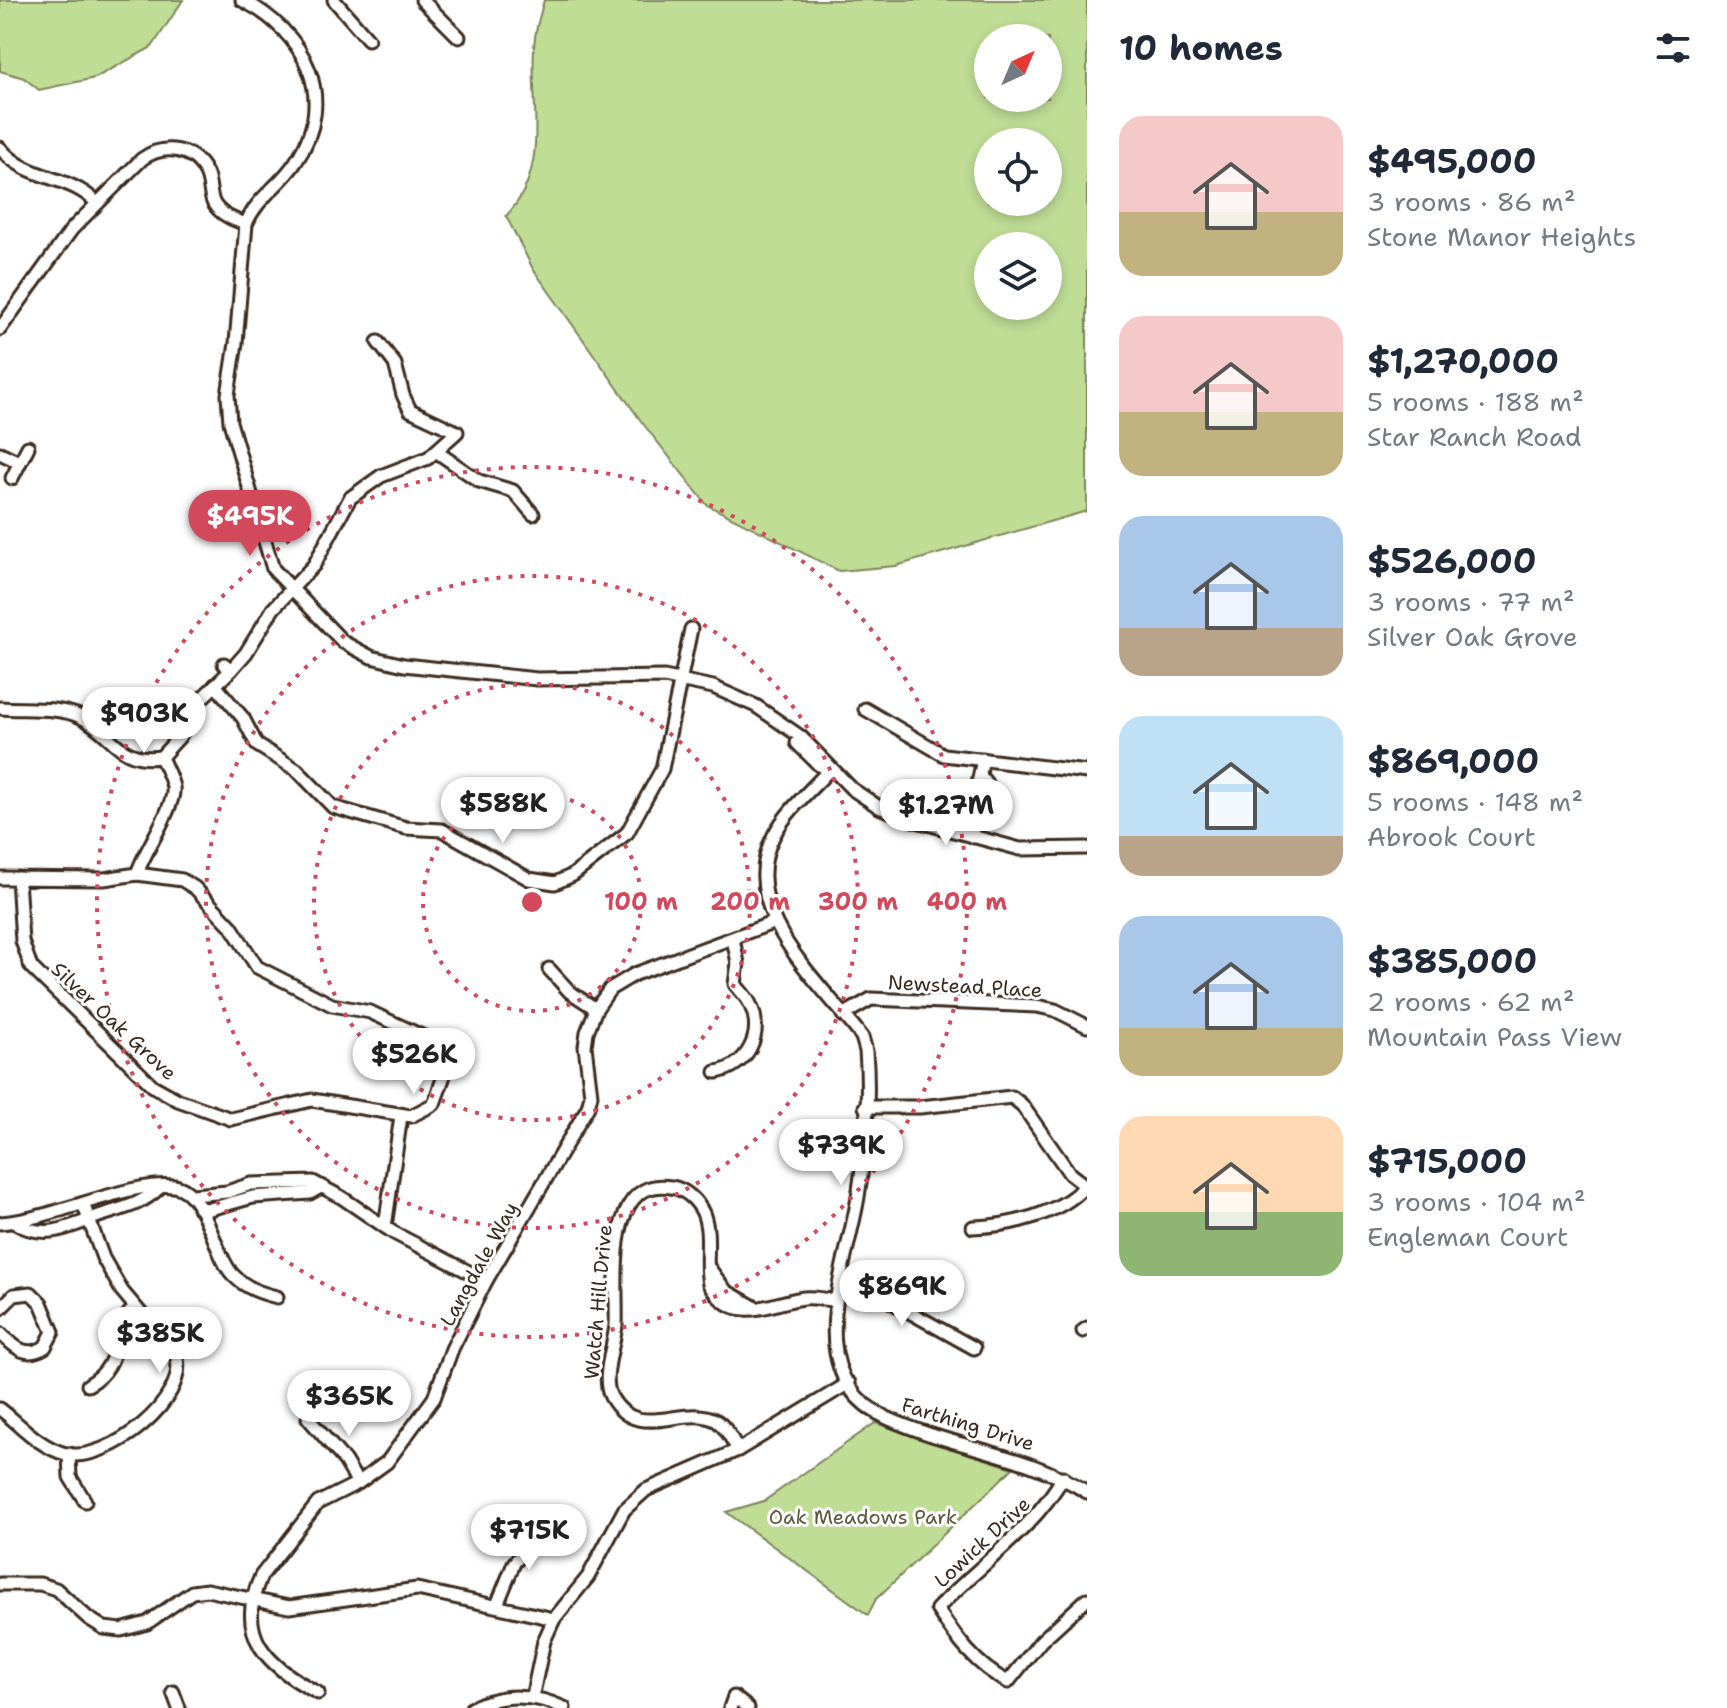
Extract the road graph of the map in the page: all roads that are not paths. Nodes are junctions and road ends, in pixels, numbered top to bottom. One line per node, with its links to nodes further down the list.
1 (242, 0): 8 (street)
2 (334, 0): 5 (street)
3 (422, 0): 4 (street)
4 (459, 37)
5 (368, 39)
6 (0, 148): 7 (street)
7 (97, 203): 8 (street); 9 (street)
8 (246, 224): 17 (street)
9 (0, 329)
10 (378, 342): 12 (street)
11 (28, 447): 14 (street)
12 (437, 452): 16 (street); 17 (street)
13 (0, 453): 14 (street)
14 (19, 462): 15 (street)
15 (12, 478)
16 (533, 514)
17 (291, 591): 19 (street); 20 (street)
18 (691, 629): 19 (street)
19 (680, 679): 20 (street); 25 (street)
20 (215, 685): 23 (street)
21 (0, 708): 23 (street)
22 (865, 709): 24 (street)
23 (161, 757): 29 (street)
24 (983, 759): 26 (street); 27 (street)
25 (830, 769): 27 (street); 32 (street, Farthing Drive)
26 (1087, 772)
27 (973, 837): 28 (street)
28 (1087, 848)
29 (137, 874): 31 (street); 40 (street)
30 (0, 878): 31 (street)
31 (18, 878): 40 (street, Silver Oak Grove)
32 (775, 922): 33 (street, Langdale Way); 36 (street, Farthing Drive)
33 (733, 939): 35 (street, Langdale Way); 38 (street)
34 (549, 969): 35 (street)
35 (596, 1009): 53 (street, Langdale Way)
36 (843, 1015): 37 (street, Newstead Place); 39 (street, Farthing Drive)
37 (1087, 1026)
38 (716, 1072)
39 (865, 1107): 41 (street); 54 (street, Farthing Drive)
40 (401, 1116): 51 (street)
41 (1086, 1186): 52 (street)
42 (159, 1188): 45 (street); 47 (street); 49 (street)
43 (319, 1188): 44 (street); 46 (street); 51 (street)
44 (227, 1192): 45 (street); 46 (street)
45 (193, 1195): 48 (street)
46 (230, 1205): 48 (street)
47 (84, 1206): 49 (street); 50 (street)
48 (199, 1208): 55 (street)
49 (89, 1220): 50 (street); 57 (street)
50 (6, 1223)
51 (385, 1227): 53 (street)
52 (973, 1227)
53 (486, 1281): 68 (street, Langdale Way)
54 (840, 1282): 56 (street, Farthing Drive); 60 (street)
55 (277, 1297)
56 (835, 1304): 61 (street, Farthing Drive); 65 (street, Watch Hill Drive)
57 (134, 1308): 62 (street); 66 (street)
58 (0, 1309): 59 (street)
59 (0, 1333)
60 (974, 1348)
61 (849, 1383): 65 (street); 67 (street, Farthing Drive)
62 (88, 1385)
63 (0, 1409): 66 (street)
64 (308, 1418): 68 (street)
65 (738, 1450): 76 (street)
66 (69, 1454): 70 (street)
67 (1063, 1477): 69 (street, Farthing Drive); 74 (street, Lowick Drive)
68 (358, 1483): 73 (street, Langdale Way)
69 (1087, 1492)
70 (85, 1501)
71 (543, 1529): 75 (street)
72 (0, 1584): 73 (street)
73 (252, 1599): 75 (street); 78 (street)
74 (1087, 1599)
75 (497, 1605): 76 (street)
76 (554, 1619): 79 (street)
77 (173, 1692): 80 (street)
78 (318, 1693)
79 (532, 1698): 81 (street); 82 (street)
80 (179, 1708)
81 (472, 1708)
82 (564, 1708)
83 (730, 1708): 84 (street)
84 (748, 1708)

